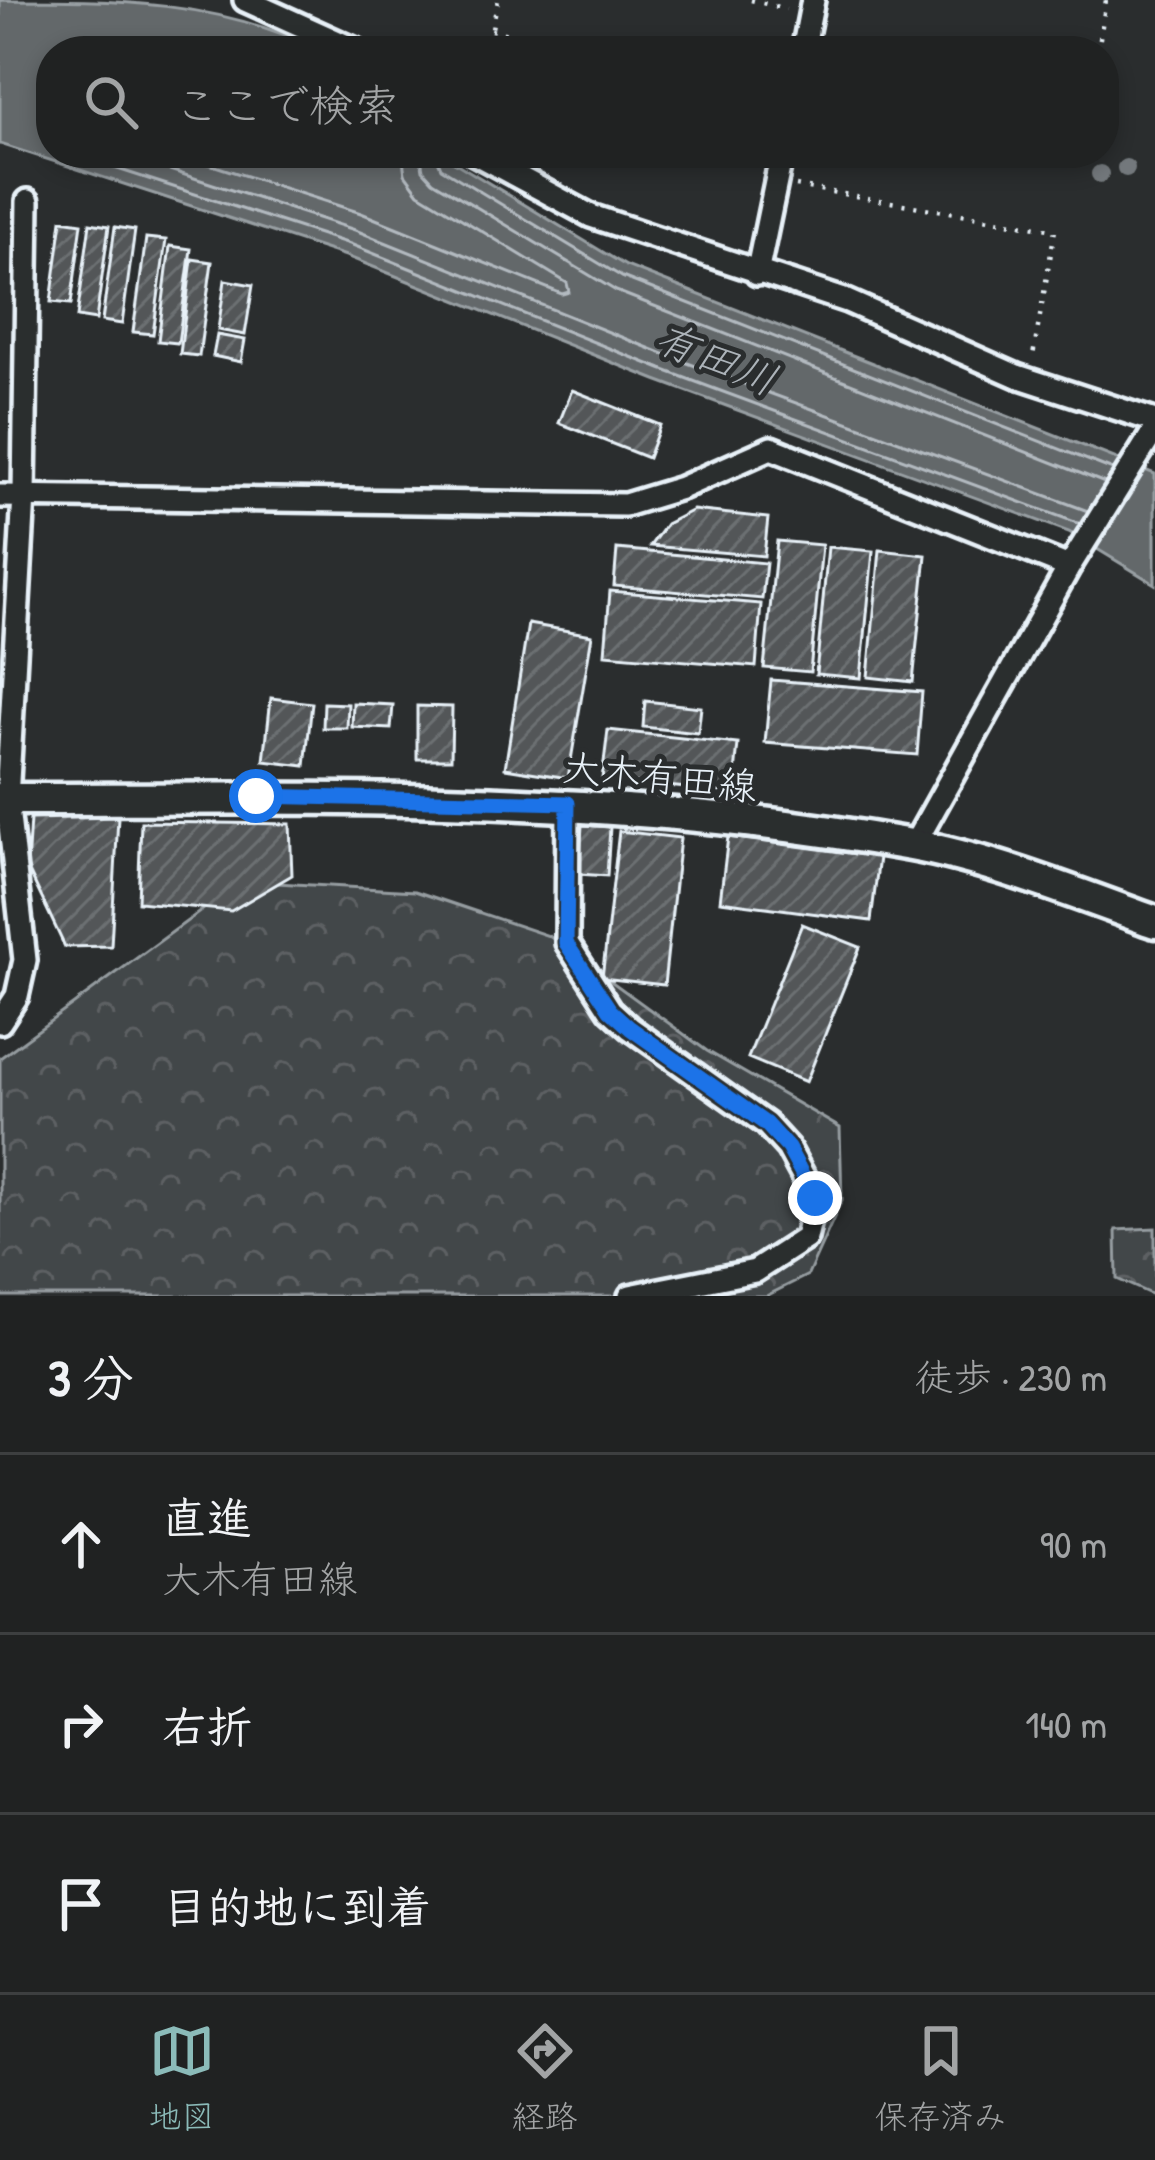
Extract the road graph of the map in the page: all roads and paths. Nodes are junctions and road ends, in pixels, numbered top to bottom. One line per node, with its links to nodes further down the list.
1 (245, 0): 8 (street)
2 (498, 0): 7 (path)
3 (751, 0): 6 (path)
4 (813, 0): 11 (street)
5 (1106, 0): 12 (path)
6 (789, 10)
7 (491, 30): 9 (path); 10 (path)
8 (325, 36)
9 (490, 36)
10 (516, 36)
11 (805, 36)
12 (1100, 36)
13 (502, 168): 17 (street)
14 (779, 168): 17 (street)
15 (784, 184): 18 (path)
16 (28, 201): 20 (street)
17 (757, 274): 19 (street)
18 (1031, 363)
19 (1154, 428): 22 (street)
20 (24, 495): 21 (street); 22 (street); 23 (street)
21 (0, 496)
22 (1070, 567): 25 (street)
23 (4, 799): 24 (main road, 大木有田線); 27 (street)
24 (568, 803): 25 (main road, 大木有田線); 28 (street)
25 (914, 845): 26 (main road, 大木有田線)
26 (1155, 922)
27 (0, 1022)
28 (630, 1296)

